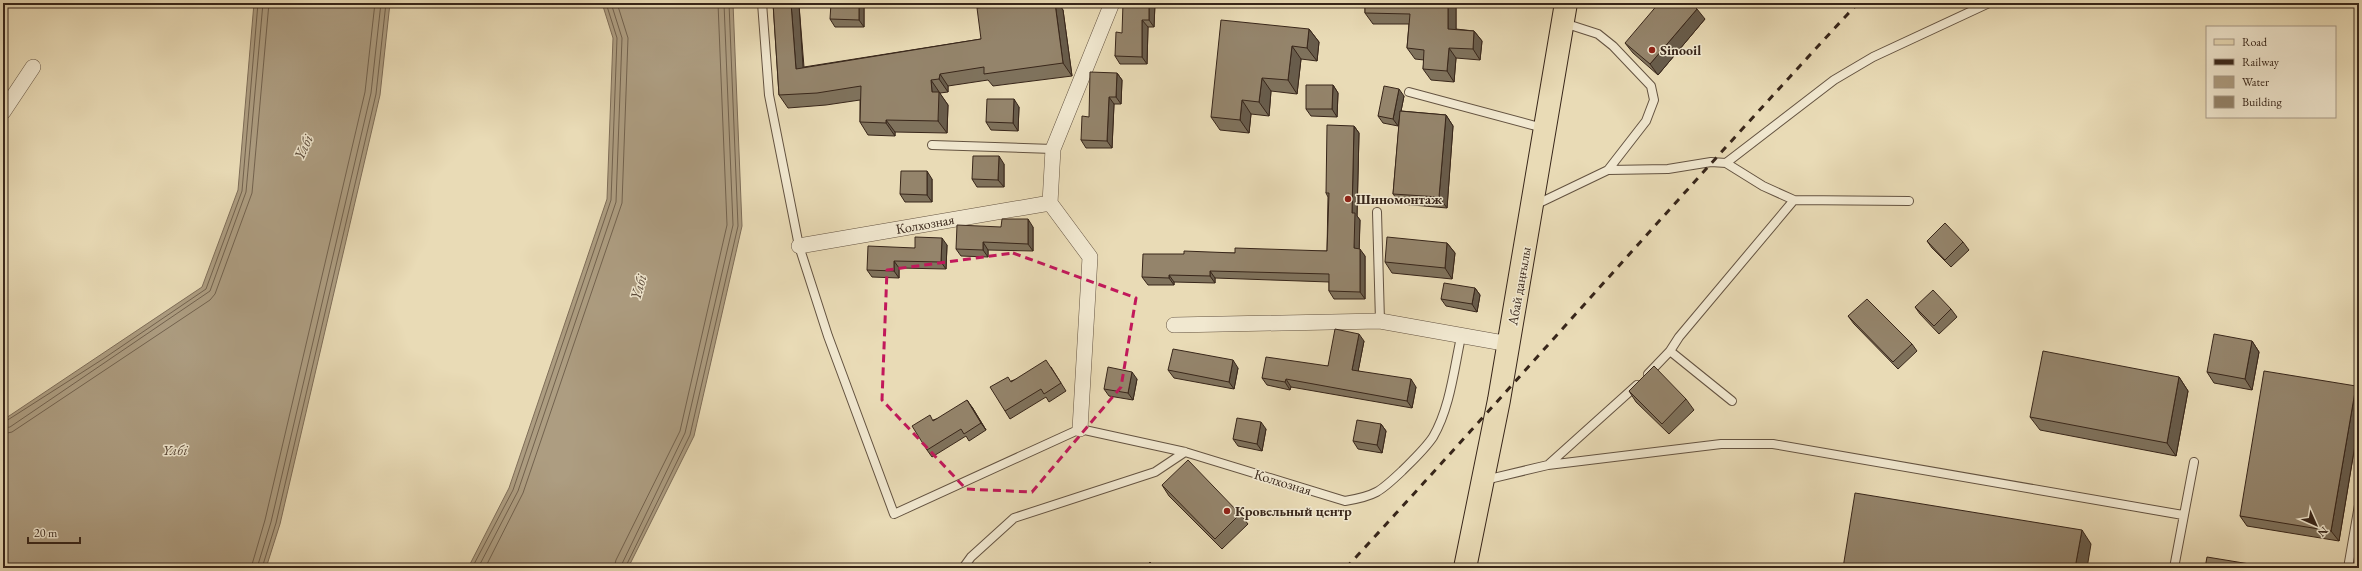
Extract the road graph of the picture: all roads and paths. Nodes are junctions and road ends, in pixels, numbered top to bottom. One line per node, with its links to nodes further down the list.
1 (762, 3): 18 (lane)
2 (1112, 3): 10 (street)
3 (1989, 3): 11 (lane)
4 (1565, 13): 8 (main road, Абай даңғылы); 12 (lane)
5 (33, 67): 7 (street)
6 (1409, 92): 8 (lane)
7 (3, 112)
8 (1546, 128): 16 (main road, Абай даңғылы)
9 (932, 145): 10 (lane)
10 (1052, 149): 15 (street)
11 (1726, 163): 12 (lane); 13 (lane)
12 (1608, 170): 16 (lane)
13 (1794, 200): 14 (lane); 23 (lane)
14 (1909, 201)
15 (1050, 203): 18 (street, Колхозная); 25 (street)
16 (1532, 206): 22 (main road, Абай даңғылы)
17 (1377, 212): 19 (lane)
18 (799, 246): 25 (lane)
19 (1380, 321): 20 (street); 21 (street)
20 (1174, 325)
21 (1461, 337): 22 (street); 26 (lane, Колхозная)
22 (1509, 344): 29 (main road, Абай даңғылы)
23 (1670, 351): 24 (lane); 28 (lane)
24 (1732, 401)
25 (1080, 429): 26 (lane, Колхозная)
26 (1185, 452): 32 (lane)
27 (2194, 462): 31 (lane)
28 (1548, 465): 29 (lane); 31 (lane)
29 (1482, 480): 33 (main road, Абай даңғылы)
30 (2359, 505): 35 (lane)
31 (2183, 515): 34 (lane)
32 (963, 568)
33 (1465, 568)
34 (2174, 568)
35 (2348, 568)

